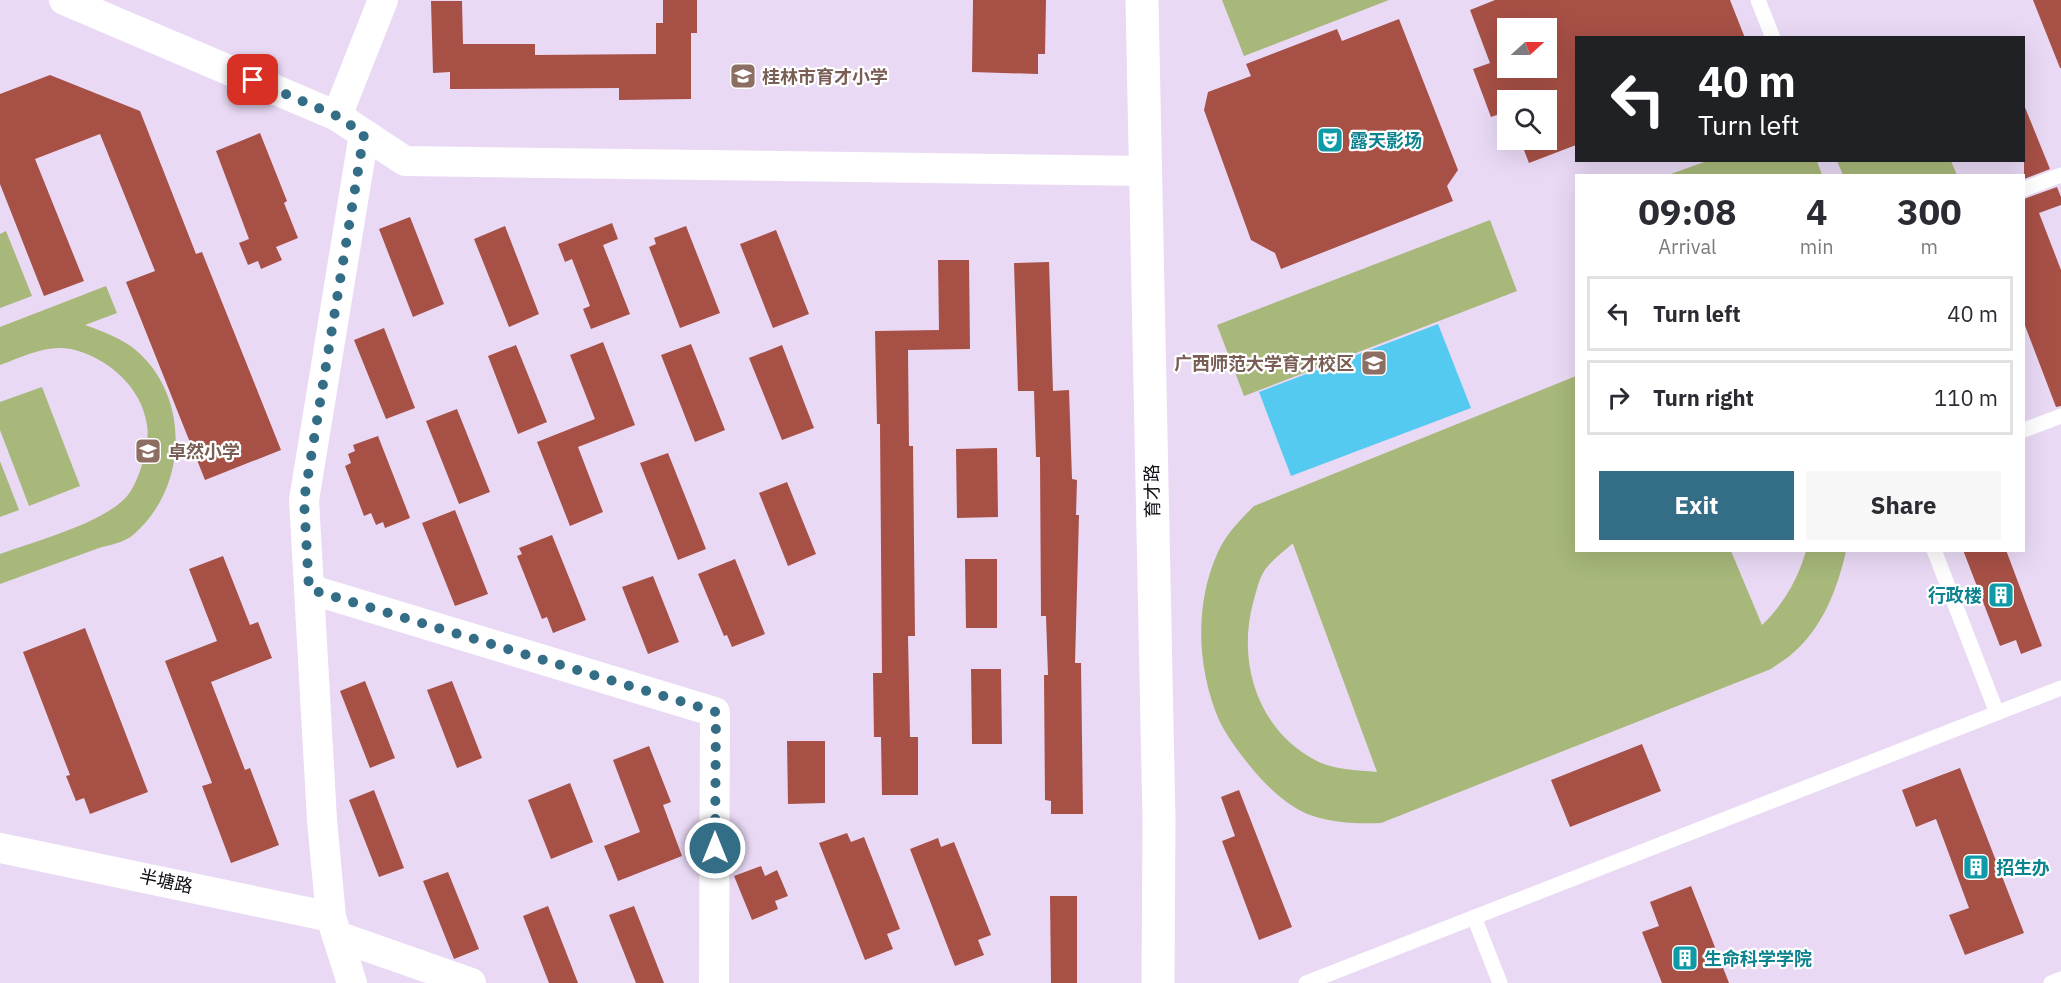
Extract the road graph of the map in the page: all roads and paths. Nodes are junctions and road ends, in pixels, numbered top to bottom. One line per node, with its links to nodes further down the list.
1 (64, 0): 6 (street)
2 (383, 0): 6 (street)
3 (1142, 0): 8 (main road, 育才路)
4 (1758, 0): 5 (lane)
5 (1772, 36)
6 (337, 116): 7 (street)
7 (364, 134): 8 (street); 14 (street)
8 (1146, 171): 24 (main road, 育才路)
9 (2061, 175): 10 (lane)
10 (2025, 189)
11 (2061, 416): 12 (lane)
12 (2025, 430)
13 (1935, 552): 16 (lane)
14 (309, 589): 19 (street); 23 (street)
15 (2061, 688): 16 (lane)
16 (1997, 713): 18 (lane)
17 (0, 848): 19 (street, 半塘路)
18 (1474, 917): 25 (lane); 26 (lane)
19 (334, 926): 21 (street); 22 (street, 半塘路)
20 (2061, 979): 27 (lane)
21 (352, 983)
22 (471, 983)
23 (714, 983)
24 (1158, 983)
25 (1306, 983)
26 (1500, 983)
27 (2051, 983)

